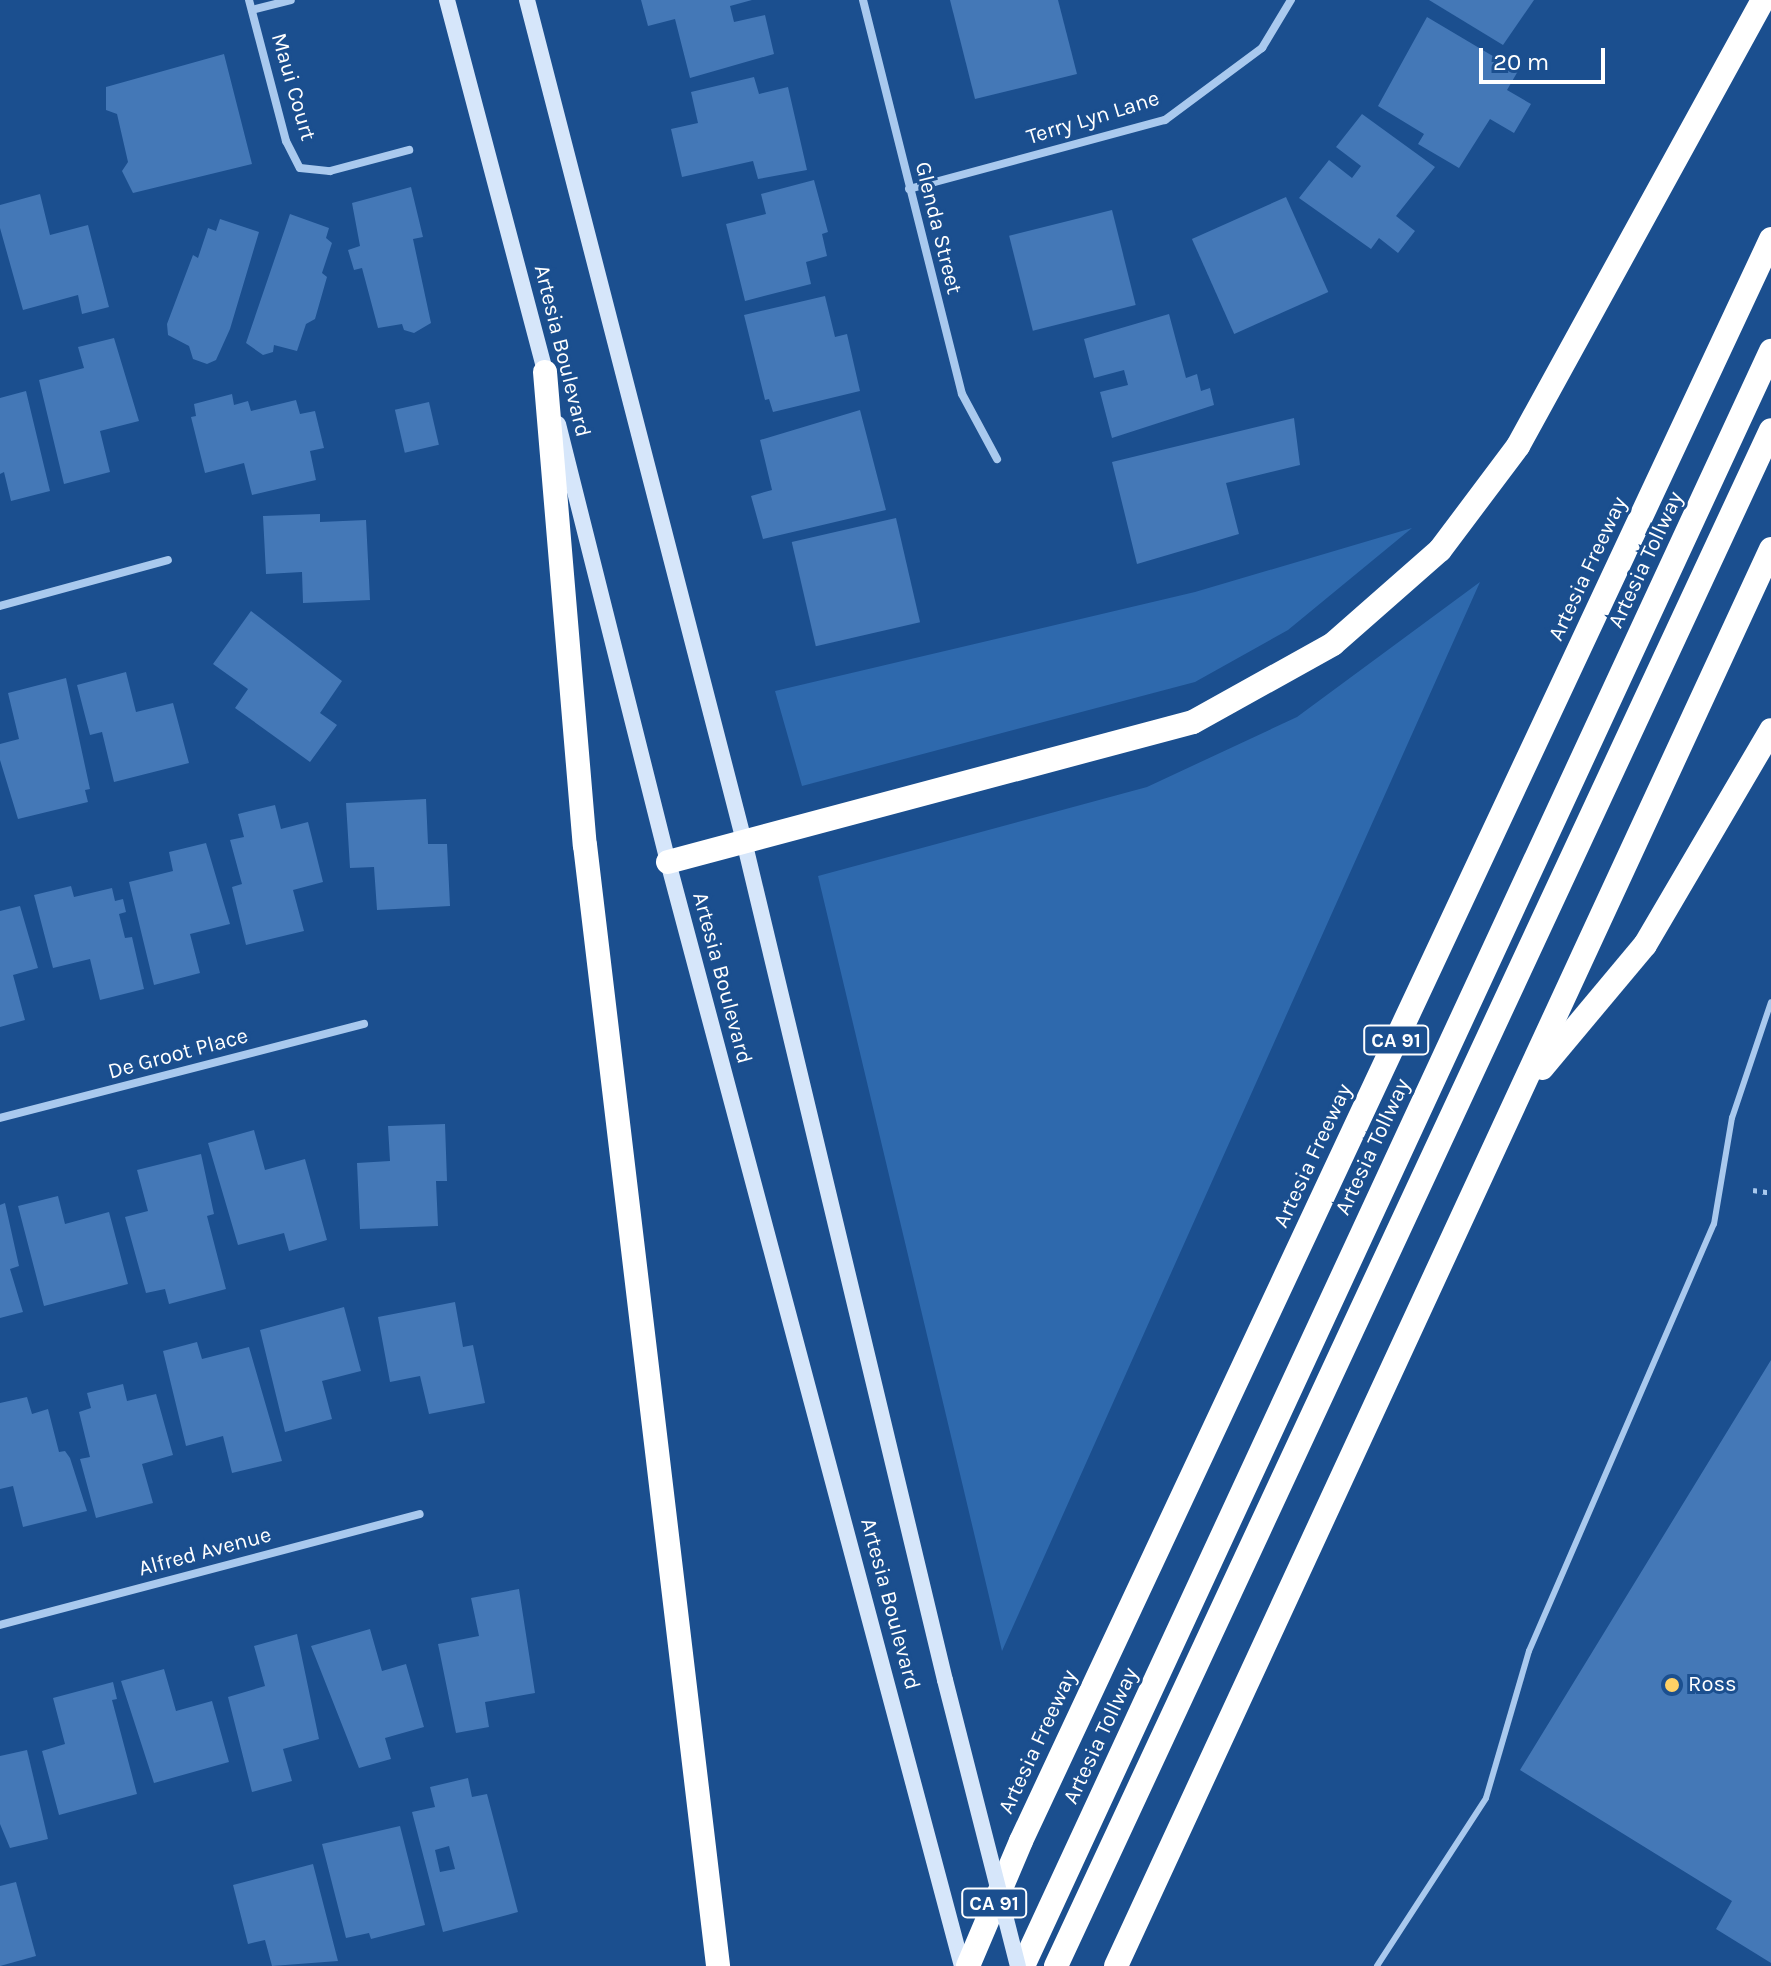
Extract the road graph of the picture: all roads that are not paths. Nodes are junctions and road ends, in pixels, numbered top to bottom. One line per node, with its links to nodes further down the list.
1 (249, 0): 8 (street, Maui Court)
2 (291, 0): 8 (street)
3 (447, 0): 13 (main road, Artesia Boulevard)
4 (527, 0): 20 (main road, Artesia Boulevard)
5 (863, 0): 10 (street, Glenda Street)
6 (1291, 0): 10 (street, Terry Lyn Lane)
7 (1763, 0): 20 (highway)
8 (252, 10): 9 (street, Maui Court)
9 (409, 150)
10 (909, 189): 15 (street, Glenda Street)
11 (1771, 239): 29 (highway, Artesia Freeway / CA 91)
12 (1771, 351): 30 (highway, Artesia Tollway)
13 (545, 372): 21 (main road, Artesia Boulevard); 28 (highway)
14 (1771, 430): 31 (highway)
15 (997, 459)
16 (1771, 549): 24 (highway)
17 (168, 560): 18 (street)
18 (0, 606)
19 (1771, 730): 24 (highway)
20 (744, 841): 21 (highway); 30 (main road, Artesia Boulevard, bridge)
21 (668, 862): 29 (main road, Artesia Boulevard)
22 (1771, 1002): 33 (lane)
23 (364, 1024): 25 (street, De Groot Place)
24 (1520, 1094): 32 (highway)
25 (0, 1118)
26 (420, 1514): 27 (street, Alfred Avenue)
27 (0, 1625)
28 (718, 1966)
29 (965, 1966)
30 (1020, 1966)
31 (1056, 1966)
32 (1116, 1966)
33 (1377, 1966)

